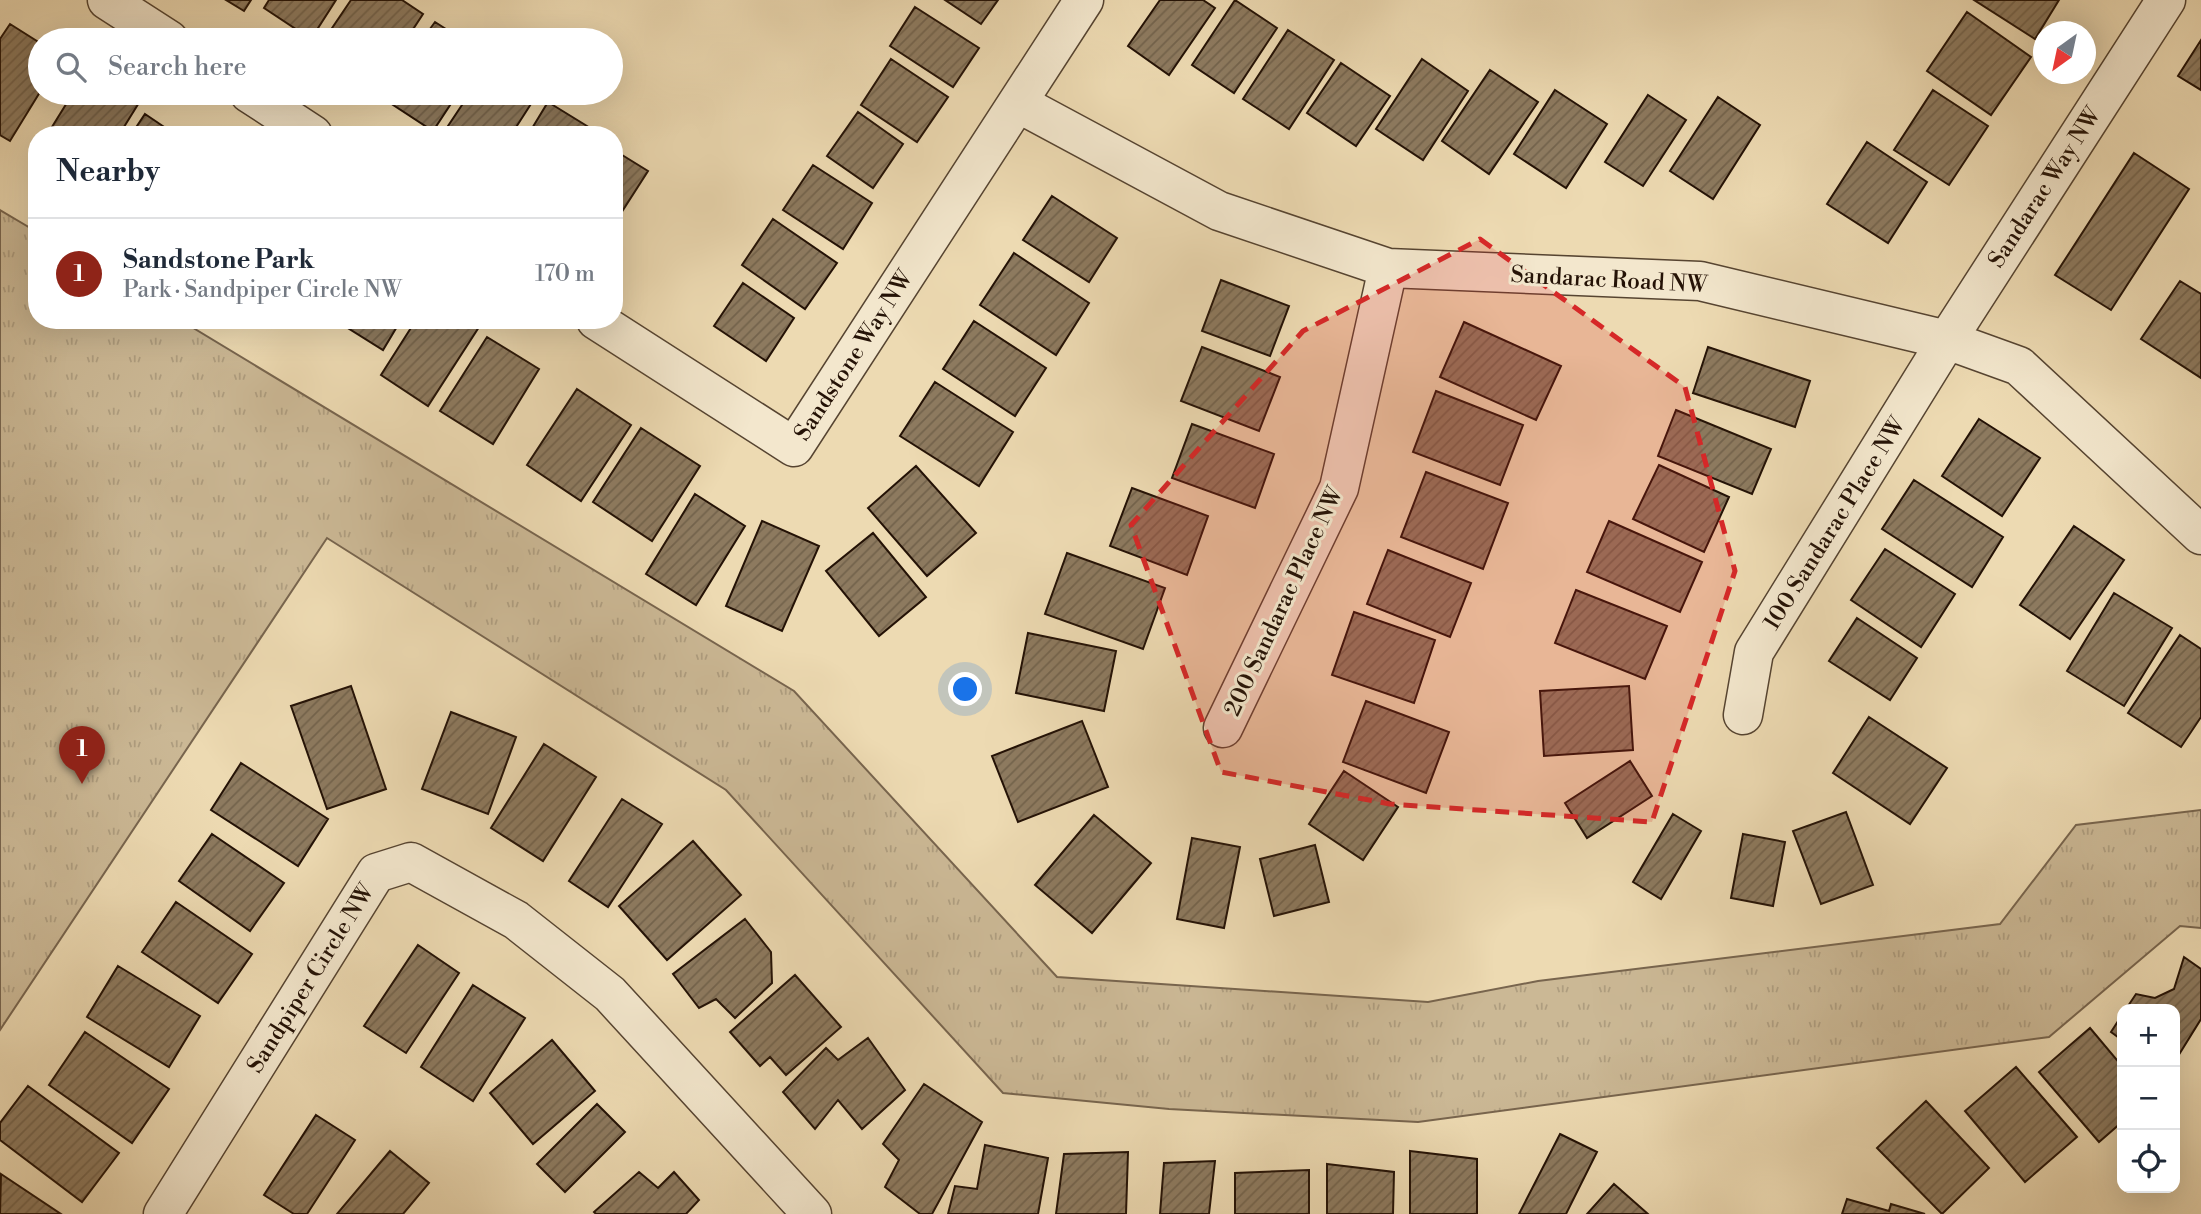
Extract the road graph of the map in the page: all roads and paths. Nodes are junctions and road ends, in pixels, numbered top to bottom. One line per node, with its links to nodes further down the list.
1 (1084, 0): 5 (street)
2 (2166, 0): 10 (street, Sandarac Way NW)
3 (123, 5): 4 (street)
4 (153, 28)
5 (1018, 103): 8 (street, Sandarac Road NW); 9 (street, Sandstone Way NW)
6 (267, 105): 7 (street)
7 (299, 126)
8 (1388, 268): 10 (street, Sandarac Road NW); 13 (street, 200 Sandarac Place NW)
9 (610, 329)
10 (1947, 340): 11 (street, Sandarac Road NW); 12 (street, 100 Sandarac Place NW)
11 (2201, 535)
12 (1743, 715)
13 (1223, 729)
14 (167, 1212): 15 (street, Sandpiper Circle NW)
15 (812, 1214)

